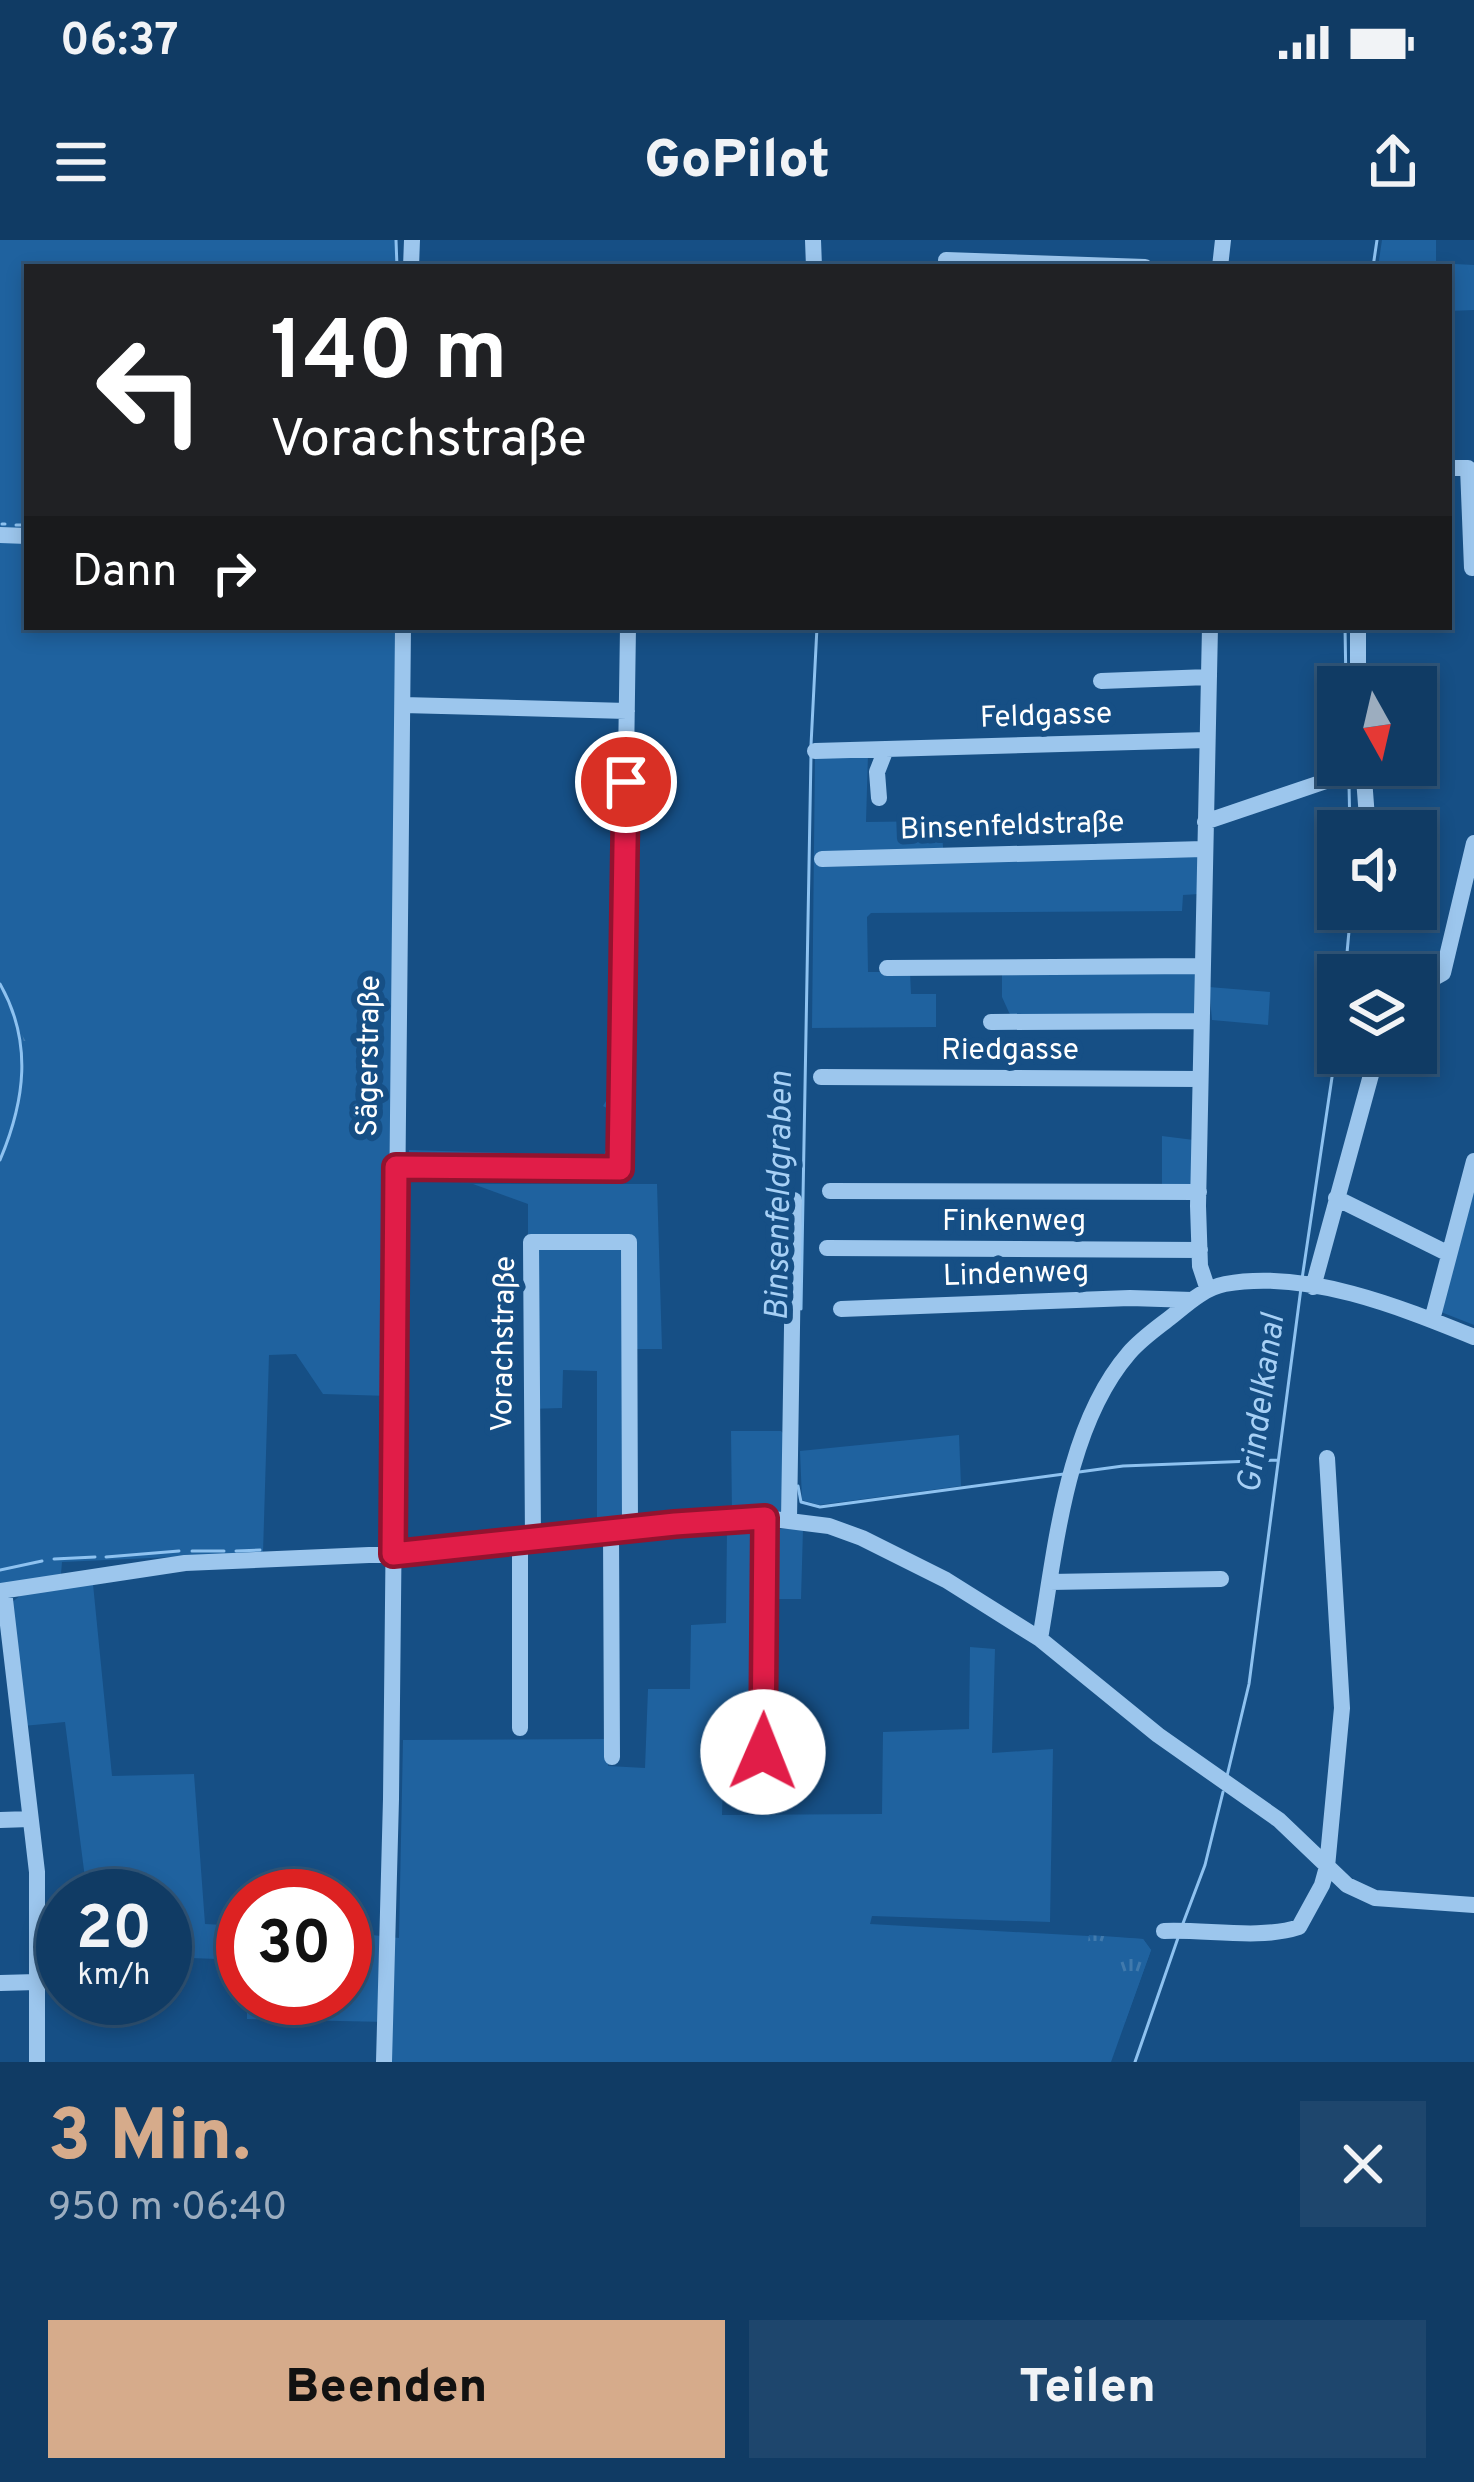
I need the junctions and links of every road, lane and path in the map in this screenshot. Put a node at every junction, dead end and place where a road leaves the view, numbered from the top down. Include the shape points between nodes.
1 (946, 260) dead end
2 (1060, 264) edge
3 (1452, 468) edge
4 (1472, 568) edge
5 (403, 630) edge
6 (628, 630) edge
7 (1210, 630) edge
8 (1358, 630) edge
9 (1358, 666) edge
10 (1209, 677) junction
11 (1101, 681) dead end
12 (403, 705) junction
13 (626, 711) junction
14 (1208, 740) junction
15 (886, 749) junction
16 (815, 751) dead end
17 (1322, 786) edge
18 (879, 798) dead end
19 (1205, 822) junction
20 (1474, 843) edge
21 (1204, 849) junction
22 (822, 859) dead end
23 (1202, 966) junction
24 (887, 968) dead end
25 (1437, 976) edge
26 (991, 1022) dead end
27 (1201, 1022) junction
28 (1372, 1074) edge
29 (821, 1077) dead end
30 (1199, 1079) junction
31 (1474, 1160) edge
32 (396, 1167) junction
33 (830, 1191) dead end
34 (1199, 1192) junction
35 (1336, 1198) junction
36 (794, 1200) dead end
37 (827, 1248) dead end
38 (1200, 1250) junction
39 (1449, 1254) junction
40 (1304, 1286) junction
41 (1200, 1295) junction
42 (842, 1309) dead end
43 (1432, 1320) junction
44 (1474, 1337) edge
45 (1327, 1458) dead end
46 (765, 1518) junction
47 (789, 1519) junction
48 (621, 1530) junction
49 (526, 1541) junction
50 (393, 1554) junction
51 (1221, 1579) dead end
52 (1050, 1582) junction
53 (2, 1591) edge
54 (1040, 1639) junction
55 (520, 1728) dead end
56 (763, 1752) dead end
57 (612, 1757) dead end
58 (30, 1819) junction
59 (0, 1820) edge
60 (1327, 1867) junction
61 (38, 1869) edge
62 (1474, 1905) edge
63 (1175, 1931) dead end
64 (36, 1982) edge
65 (0, 1983) edge
66 (37, 2025) edge
67 (37, 2062) edge
68 (384, 2062) edge

1 - 2 street
3 - 4 street via 1468,468
5 - 12 street, Sägerstraße
6 - 13 street
7 - 10 street
8 - 9 street
10 - 11 street
10 - 14 street
12 - 13 street
12 - 32 street, Sägerstraße
13 - 32 street via 620,1169
14 - 15 street, Feldgasse
14 - 19 street
15 - 16 street, Feldgasse
15 - 18 street
17 - 19 street
19 - 21 street
20 - 25 street
21 - 22 street, Binsenfeldstraße
21 - 23 street
23 - 24 street
23 - 27 street
26 - 27 street
27 - 30 street
28 - 35 street
29 - 30 street, Riedgasse
30 - 34 street
31 - 39 street
32 - 50 street, Sägerstraße
33 - 34 street
34 - 38 street
35 - 39 street
35 - 40 street
36 - 47 street
37 - 38 street, Finkenweg
38 - 41 street
39 - 43 street
40 - 41 street, Lindenweg via 1222,1284
40 - 43 street, Lindenweg
41 - 42 street, Lindenweg
41 - 52 street via 1130,1352 1091,1418 1068,1483
43 - 44 street, Lindenweg
45 - 60 street via 1342,1708
46 - 47 street
46 - 48 street
46 - 56 street
47 - 54 street via 862,1538
48 - 49 street
48 - 49 street, Vorachstraße via 628,1242 531,1242
48 - 57 street, Vorachstraße
49 - 50 street
49 - 55 street, Vorachstraße
50 - 53 street via 184,1563
50 - 68 street, Sägerstraße
51 - 52 street
52 - 54 street
53 - 58 street
54 - 60 street via 1279,1820
58 - 59 street
58 - 61 street
60 - 62 street via 1375,1898
60 - 63 street via 1299,1927
64 - 65 street
66 - 67 street

